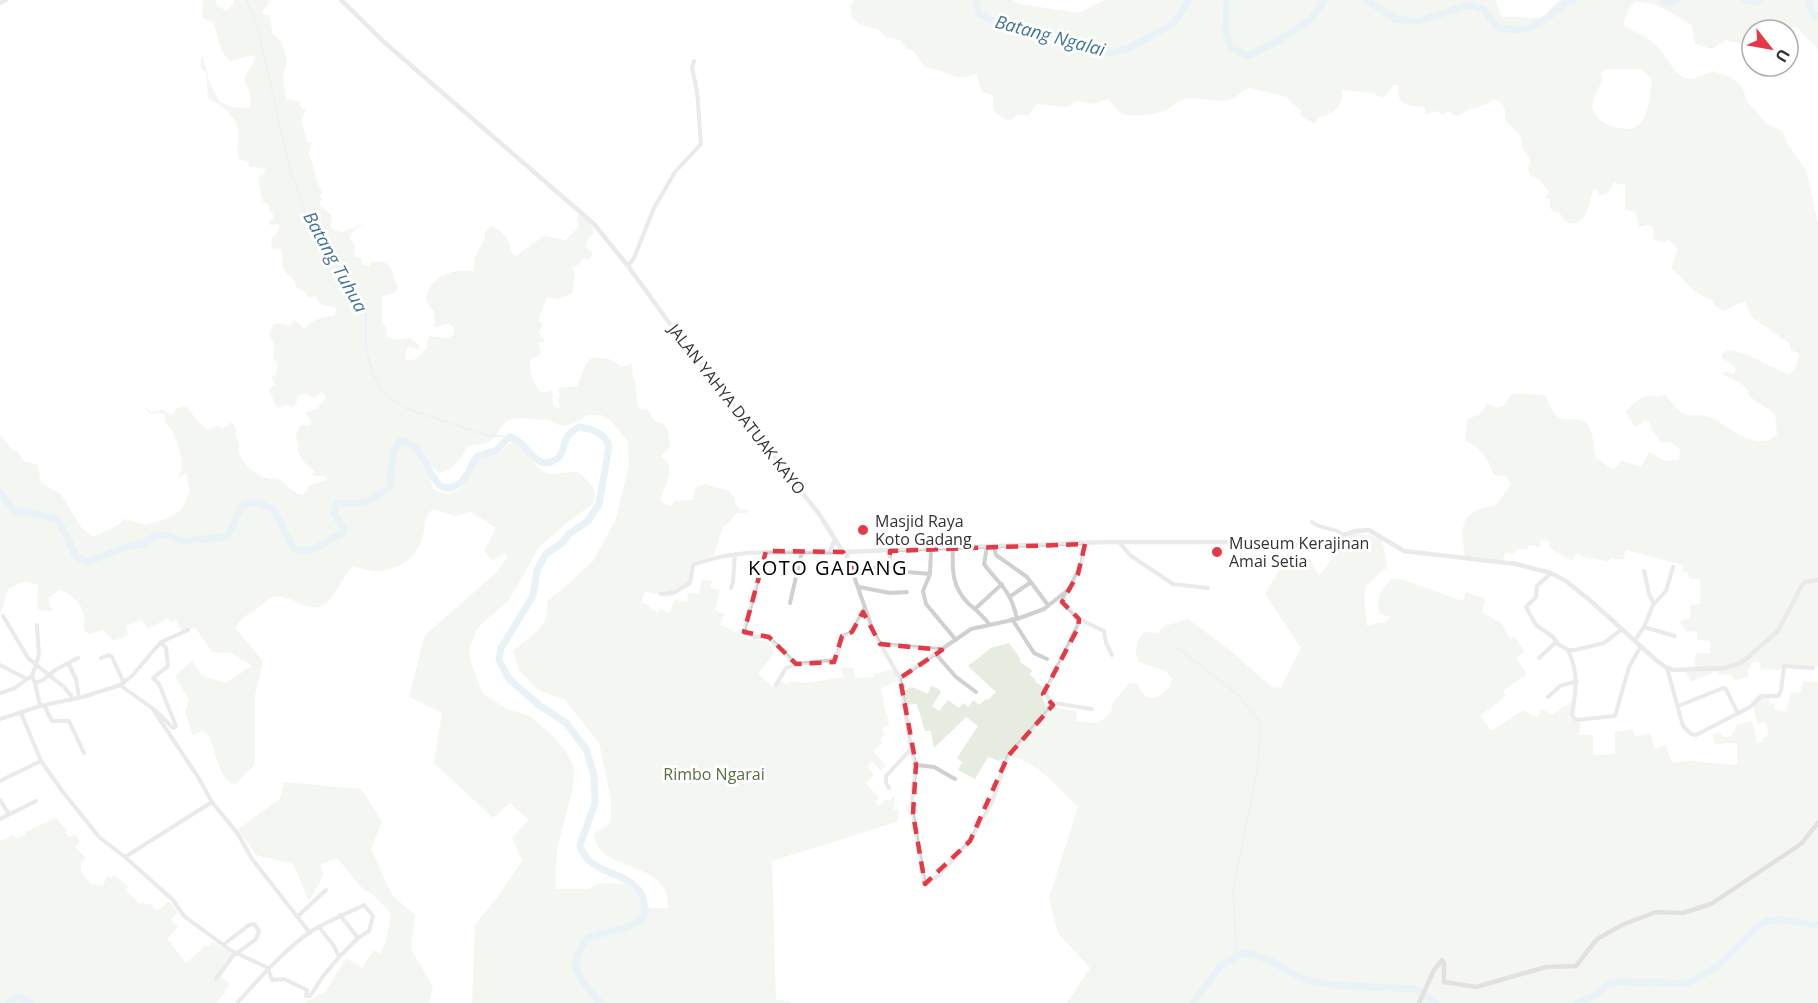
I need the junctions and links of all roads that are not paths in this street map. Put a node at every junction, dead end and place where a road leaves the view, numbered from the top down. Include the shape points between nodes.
1 (6, 0) edge
2 (341, 0) edge
3 (0, 3) edge
4 (694, 61) dead end
5 (628, 266) junction
6 (1312, 522) dead end
7 (1343, 535) junction
8 (835, 540) junction
9 (1119, 542) junction
10 (1085, 544) junction
11 (994, 546) junction
12 (987, 547) junction
13 (953, 548) junction
14 (931, 549) junction
15 (766, 551) junction
16 (802, 551) junction
17 (890, 551) junction
18 (830, 552) junction
19 (844, 553) junction
20 (735, 554) junction
21 (852, 567) junction
22 (1673, 567) dead end
23 (889, 570) junction
24 (1644, 571) dead end
25 (1551, 573) junction
26 (930, 574) junction
27 (1818, 580) edge
28 (1031, 582) junction
29 (1002, 584) junction
30 (859, 587) junction
31 (731, 588) dead end
32 (1208, 588) dead end
33 (1068, 590) junction
34 (907, 592) dead end
35 (661, 594) dead end
36 (1011, 596) junction
37 (790, 603) dead end
38 (1654, 603) junction
39 (1048, 605) junction
40 (864, 609) junction
41 (975, 609) junction
42 (3, 616) dead end
43 (1011, 619) junction
44 (1017, 619) junction
45 (1079, 619) junction
46 (989, 624) junction
47 (37, 625) dead end
48 (1644, 627) junction
49 (1622, 629) junction
50 (188, 630) dead end
51 (1675, 636) dead end
52 (956, 640) junction
53 (1635, 640) junction
54 (161, 642) junction
55 (1556, 642) junction
56 (880, 644) junction
57 (1641, 646) junction
58 (940, 649) junction
59 (1568, 650) junction
60 (936, 654) junction
61 (1112, 654) dead end
62 (78, 658) dead end
63 (101, 658) dead end
64 (1539, 658) dead end
65 (1047, 659) dead end
66 (68, 663) junction
67 (796, 664) junction
68 (0, 665) edge
69 (37, 665) junction
70 (1667, 668) junction
71 (1812, 668) dead end
72 (49, 675) junction
73 (29, 677) junction
74 (900, 678) junction
75 (1576, 681) junction
76 (35, 683) junction
77 (122, 684) junction
78 (776, 685) dead end
79 (976, 692) dead end
80 (0, 693) edge
81 (1548, 697) dead end
82 (76, 698) junction
83 (1054, 703) junction
84 (42, 706) junction
85 (1678, 706) junction
86 (152, 708) junction
87 (1092, 709) dead end
88 (21, 713) junction
89 (1738, 714) junction
90 (0, 719) edge
91 (173, 728) junction
92 (167, 730) junction
93 (911, 749) junction
94 (84, 753) dead end
95 (41, 761) junction
96 (916, 765) junction
97 (955, 778) dead end
98 (0, 781) edge
99 (889, 788) dead end
100 (0, 800) edge
101 (36, 801) dead end
102 (212, 802) junction
103 (9, 814) junction
104 (0, 819) edge
105 (1818, 823) edge
106 (125, 857) junction
107 (326, 890) dead end
108 (340, 915) junction
109 (297, 917) junction
110 (319, 927) junction
111 (310, 933) junction
112 (358, 938) junction
113 (223, 945) junction
114 (236, 953) junction
115 (339, 957) junction
116 (268, 968) junction
117 (216, 979) dead end
118 (237, 1003) edge
119 (1419, 1003) edge

1 - 3 street
2 - 5 street, JALAN YAHYA DATUAK KAYO via 594,224
4 - 5 street via 701,144 675,172
5 - 8 street, JALAN YAHYA DATUAK KAYO
6 - 7 street
7 - 9 street via 1313,545
7 - 25 street via 1369,530 1404,551 1516,564
8 - 18 street
8 - 19 street, JALAN YAHYA DATUAK KAYO
9 - 10 street
9 - 32 street via 1131,556 1173,584
10 - 11 street
10 - 33 street via 1078,574
11 - 12 street
11 - 28 street via 996,555
12 - 13 street
12 - 29 street via 984,564
13 - 14 street
13 - 41 street via 953,578 961,595
14 - 17 street
14 - 26 street
15 - 16 street
15 - 20 street
15 - 67 street via 744,632 754,638 768,637
16 - 18 street
16 - 37 street
17 - 19 street
17 - 23 street
18 - 19 street
19 - 21 street
20 - 31 street
20 - 35 street via 693,565 690,583 675,592
21 - 23 street
21 - 30 street
22 - 38 street via 1666,591
23 - 26 street
24 - 38 street
25 - 49 street via 1566,581
25 - 55 street via 1537,586 1536,597 1526,607 1536,625
26 - 52 street via 923,591 926,604
27 - 70 street via 1802,585 1778,631 1742,663 1725,668
28 - 36 street
28 - 39 street
29 - 36 street
29 - 41 street
30 - 34 street
30 - 40 street
33 - 39 street
33 - 45 street via 1062,602
36 - 44 street
38 - 48 street
39 - 44 street
40 - 56 street
40 - 67 street via 852,632 843,636 836,660
41 - 46 street
42 - 69 street via 28,658
43 - 44 street
43 - 46 street
43 - 65 street via 1034,653
45 - 61 street via 1104,631
45 - 83 street via 1045,692
46 - 52 street via 971,629
47 - 69 street
48 - 51 street
48 - 53 street
49 - 53 street
49 - 59 street via 1605,643
50 - 54 street
52 - 58 street
53 - 57 street
54 - 77 street
54 - 91 street via 168,666 154,679 175,723
55 - 59 street
55 - 64 street
56 - 58 street
56 - 74 street
57 - 70 street
57 - 75 street via 1629,667 1615,716 1574,719
58 - 60 street
59 - 75 street via 1575,665
60 - 74 street
60 - 79 street
62 - 66 street
63 - 77 street via 112,657
66 - 72 street
66 - 82 street via 76,679
67 - 78 street via 786,668
68 - 73 street
69 - 72 street
69 - 73 street
70 - 85 street
71 - 89 street via 1784,666 1778,696 1762,696
72 - 76 street
72 - 82 street
73 - 76 street
73 - 80 street
74 - 93 street
75 - 81 street via 1560,686
76 - 84 street
77 - 82 street
77 - 86 street
82 - 84 street
83 - 87 street
83 - 96 street via 1008,756 992,802 970,841 938,876 925,884 913,814
84 - 88 street
84 - 94 street via 52,721 69,721
85 - 89 street via 1723,687
85 - 89 street via 1683,726 1694,735
86 - 91 street
86 - 92 street
88 - 90 street
88 - 95 street
91 - 92 street
92 - 102 street
93 - 96 street
93 - 99 street via 886,776
95 - 98 street
95 - 106 street via 99,837
96 - 97 street via 934,767
100 - 103 street
101 - 103 street
102 - 106 street
102 - 109 street
103 - 104 street
105 - 119 main road via 1801,844 1711,904 1683,913 1656,912 1624,924 1597,939 1576,966 1546,968 1476,987 1444,981 1443,960
106 - 113 street via 173,900 184,916
107 - 109 street
108 - 110 street
108 - 112 street
108 - 112 street via 366,906 373,917 369,930
109 - 111 street
110 - 111 street
110 - 115 street
111 - 116 street
112 - 115 street
113 - 114 street
113 - 114 street via 254,924 259,931 257,938
114 - 116 street
114 - 117 street
115 - 116 street via 308,997 307,990 284,979 272,980
116 - 118 street

